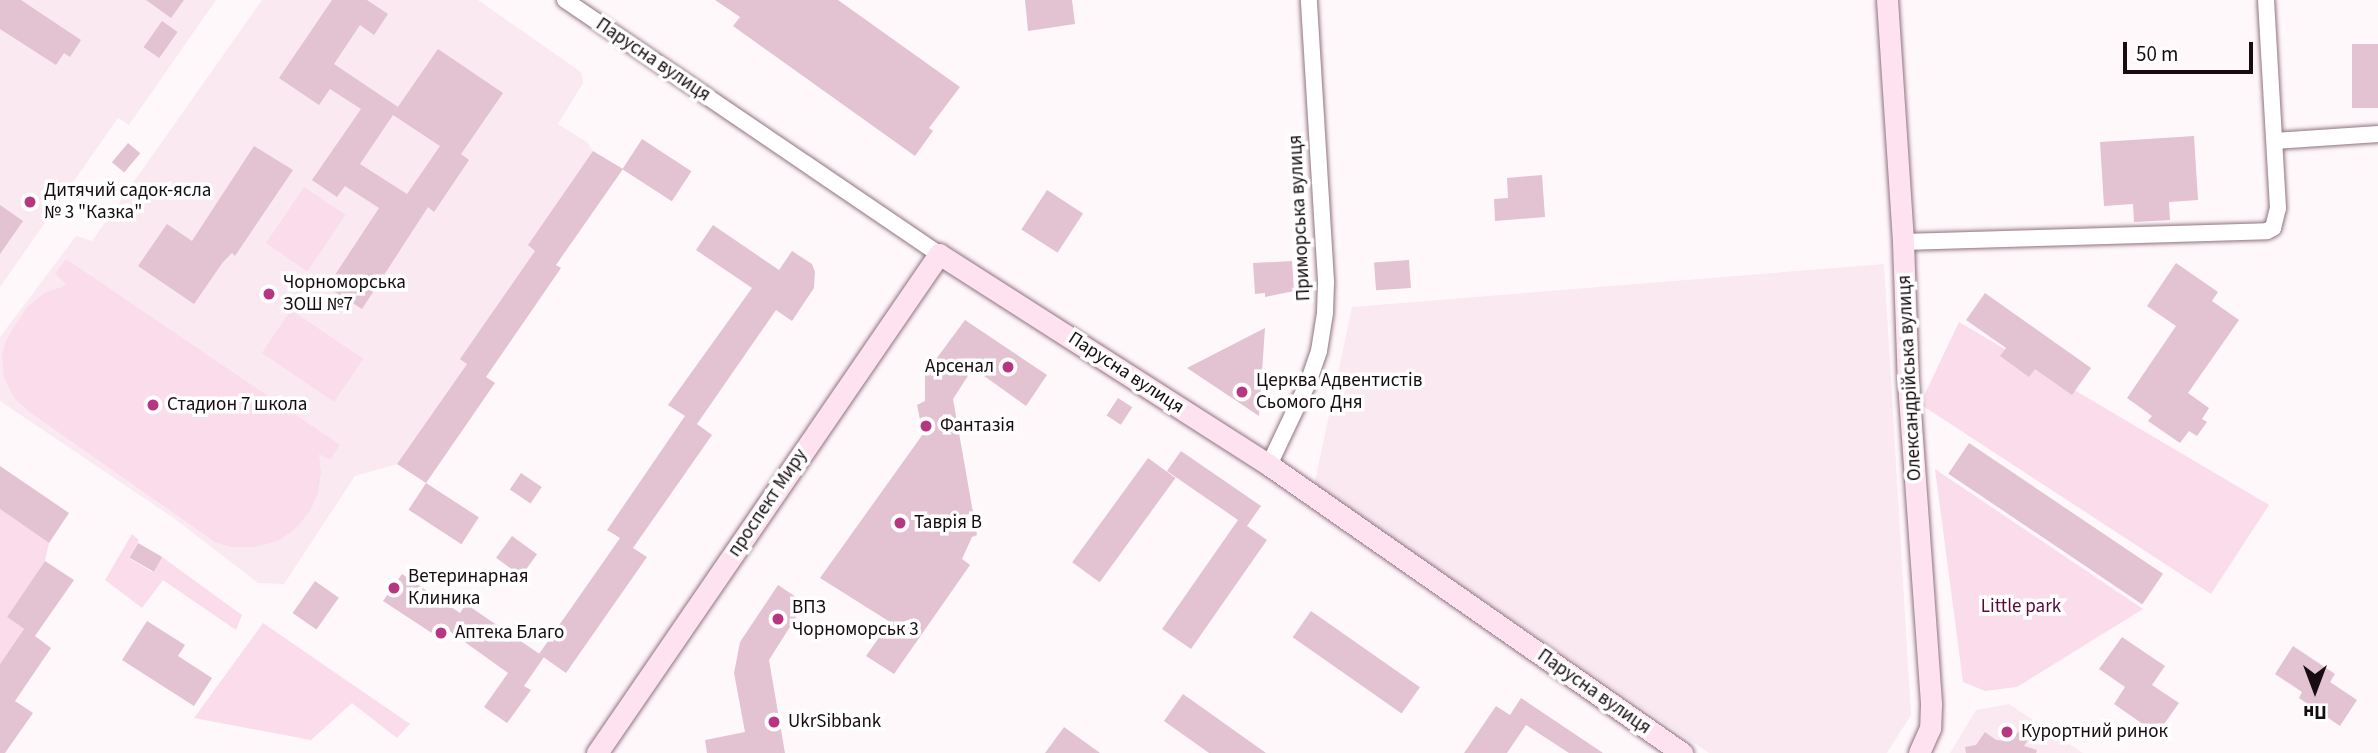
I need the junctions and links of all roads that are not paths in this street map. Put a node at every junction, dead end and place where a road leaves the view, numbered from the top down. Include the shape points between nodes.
1 (565, 0) edge
2 (1309, 0) edge
3 (1887, 0) edge
4 (2266, 0) edge
5 (2378, 134) edge
6 (2275, 141) junction
7 (1903, 242) junction
8 (939, 254) junction
9 (1269, 465) junction
10 (597, 753) edge
11 (1682, 753) edge
12 (1919, 753) edge

1 - 8 street, Парусна вулиця
2 - 9 street, Приморська вулиця via 1325,312 1308,383
3 - 7 street, Олександрійська вулиця
4 - 6 street
5 - 6 street
6 - 7 street via 2278,208 2273,228 2267,231
7 - 12 street, Олександрійська вулиця via 1931,704 1930,728
8 - 9 street, Парусна вулиця
8 - 10 street, проспект Миру
9 - 11 street, Парусна вулиця

